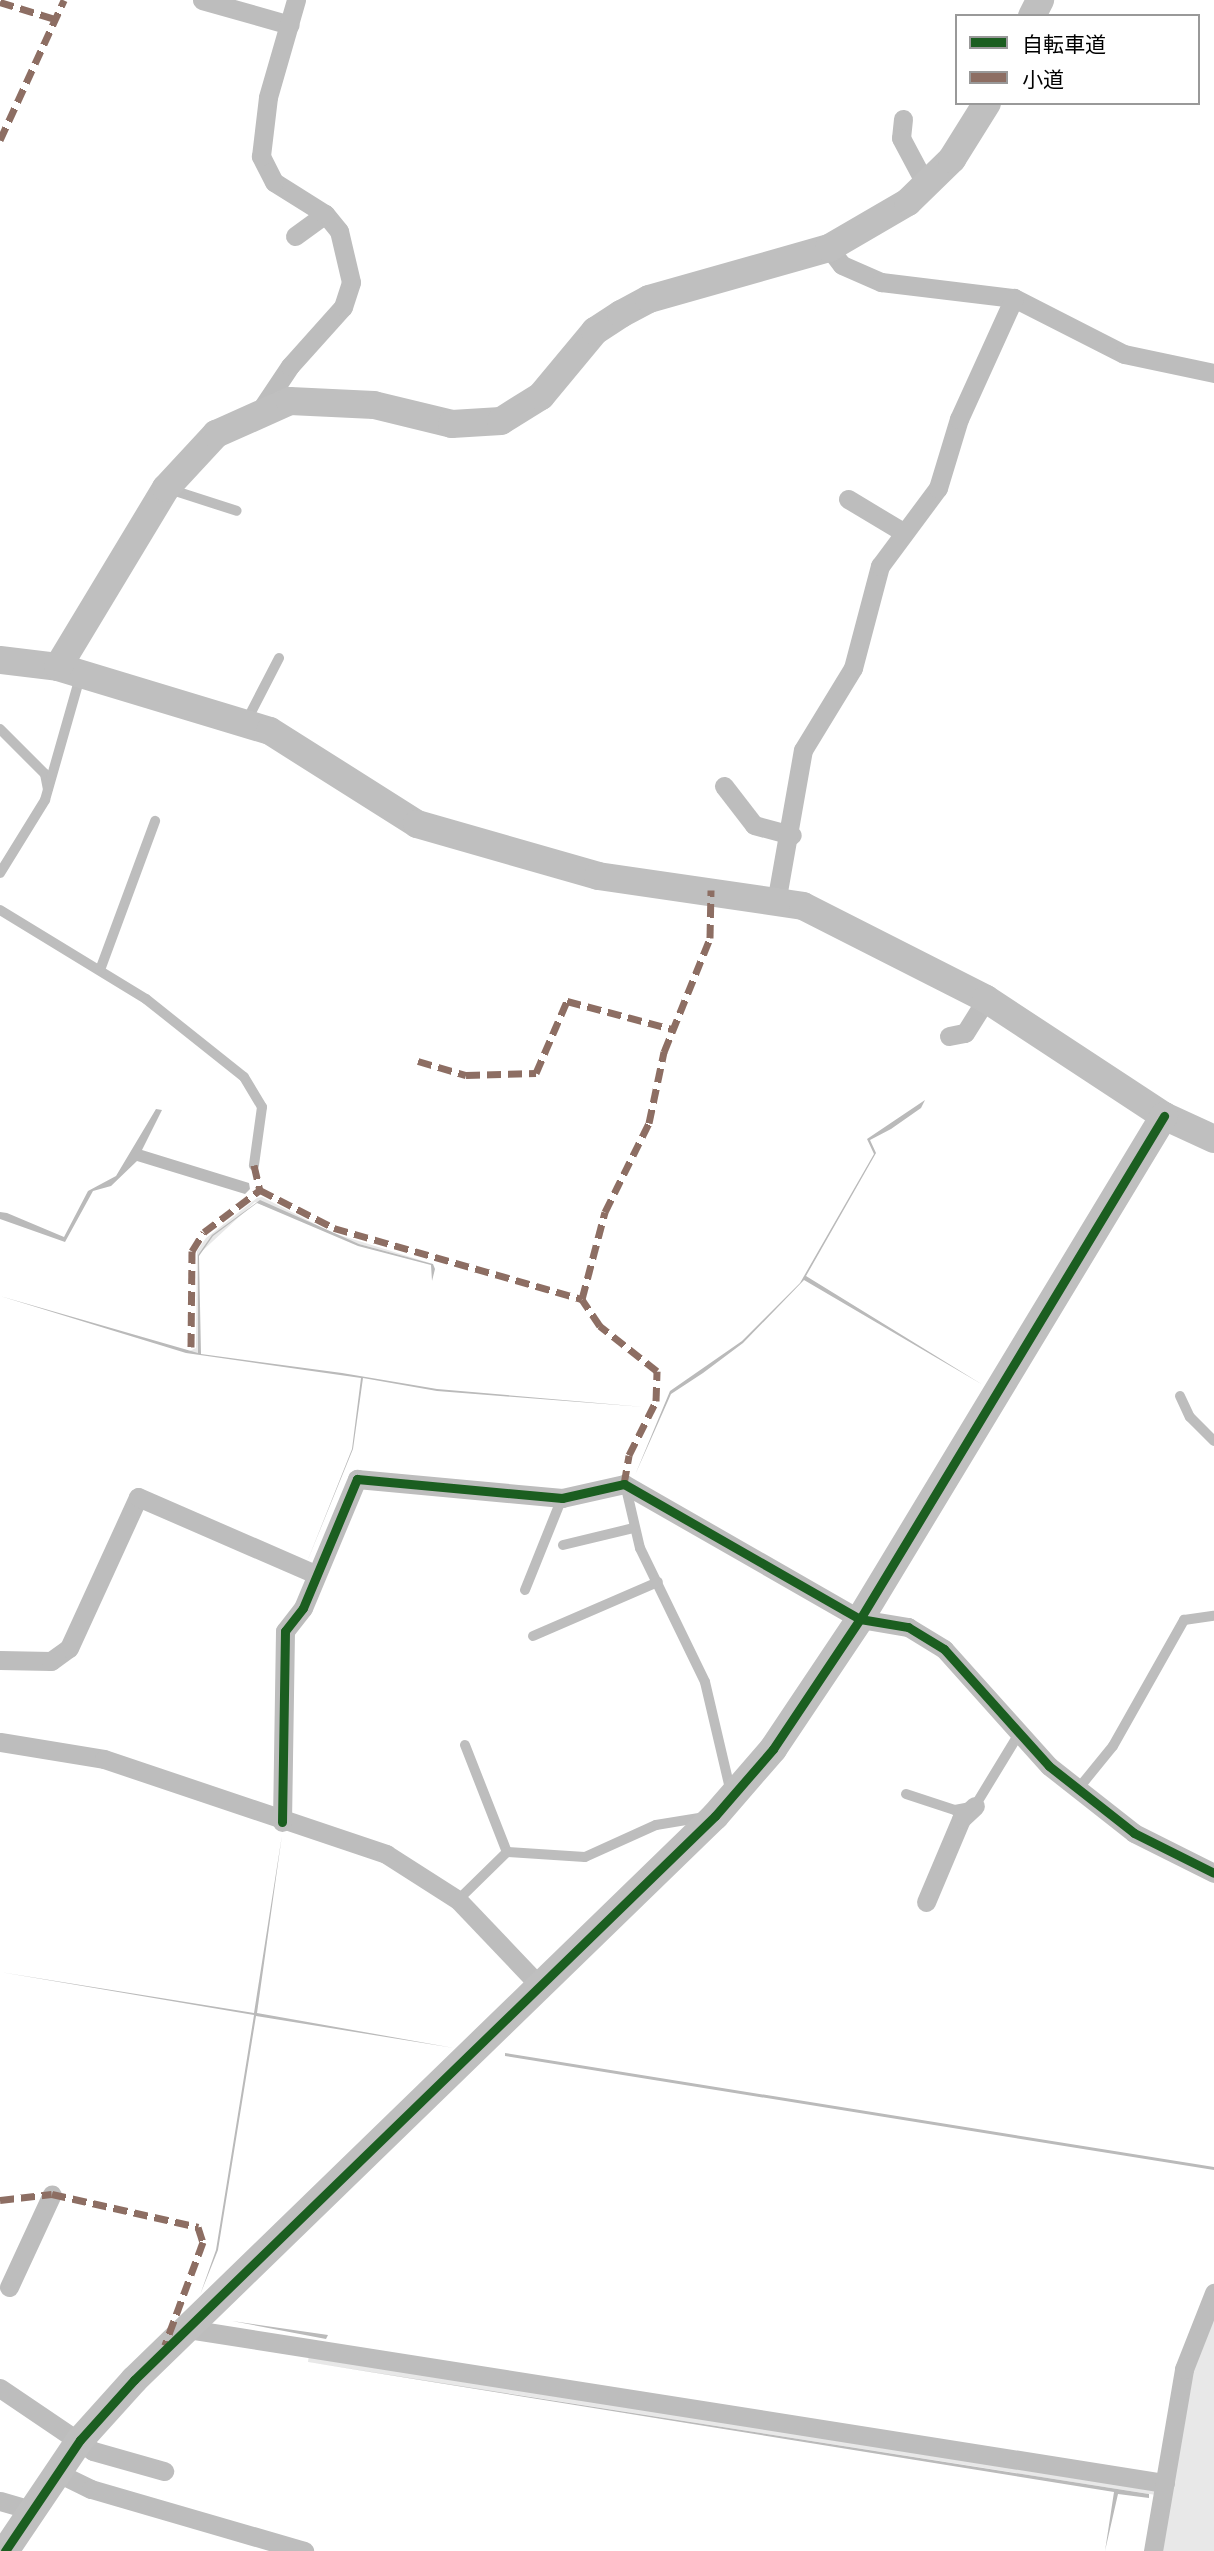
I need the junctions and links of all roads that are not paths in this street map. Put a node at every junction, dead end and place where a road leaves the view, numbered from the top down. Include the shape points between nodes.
1 (202, 0) edge
2 (296, 0) edge
3 (290, 25) junction
4 (986, 105) edge
5 (903, 119) dead end
6 (927, 187) junction
7 (325, 214) junction
8 (295, 236) dead end
9 (829, 248) junction
10 (1014, 299) junction
11 (1214, 373) edge
12 (260, 411) junction
13 (166, 488) junction
14 (848, 499) dead end
15 (237, 511) dead end
16 (903, 532) junction
17 (279, 658) dead end
18 (0, 660) edge
19 (69, 670) junction
20 (246, 722) junction
21 (0, 729) edge
22 (724, 786) dead end
23 (48, 791) junction
24 (155, 821) dead end
25 (792, 835) junction
26 (0, 873) edge
27 (778, 897) junction
28 (0, 911) edge
29 (100, 970) junction
30 (986, 999) junction
31 (949, 1036) dead end
32 (1164, 1116) junction
33 (1214, 1139) edge
34 (254, 1165) dead end
35 (1180, 1396) dead end
36 (1214, 1441) edge
37 (624, 1484) junction
38 (562, 1498) junction
39 (634, 1528) junction
40 (563, 1545) dead end
41 (313, 1573) junction
42 (658, 1582) junction
43 (526, 1590) dead end
44 (1214, 1616) edge
45 (860, 1619) junction
46 (533, 1636) dead end
47 (0, 1660) edge
48 (1017, 1737) junction
49 (0, 1742) edge
50 (465, 1745) dead end
51 (1078, 1789) junction
52 (906, 1794) dead end
53 (975, 1806) junction
54 (723, 1807) junction
55 (282, 1822) junction
56 (507, 1852) junction
57 (1214, 1873) edge
58 (458, 1900) junction
59 (926, 1902) dead end
60 (540, 1986) junction
61 (52, 2194) dead end
62 (9, 2287) dead end
63 (1214, 2294) edge
64 (188, 2329) junction
65 (0, 2388) edge
66 (80, 2440) junction
67 (164, 2471) dead end
68 (54, 2475) junction
69 (1165, 2483) junction
70 (0, 2501) edge
71 (33, 2508) junction
72 (5, 2551) edge
73 (304, 2551) edge
74 (1153, 2551) edge

1 - 3 street
2 - 3 street
3 - 7 street via 268,97 261,156 274,182
4 - 6 street
5 - 6 street via 901,138
6 - 9 street
7 - 8 street
7 - 12 street via 347,250 349,298
9 - 10 street via 842,265 881,282
9 - 12 street via 649,299 595,331 541,396 501,421 452,424 325,400
10 - 11 street via 1124,354
10 - 16 street via 959,419 938,488
12 - 13 street via 216,434
13 - 15 lane
13 - 19 street
14 - 16 street
16 - 25 street via 866,601 853,668 803,750
17 - 20 lane
18 - 19 street
19 - 20 street
19 - 23 lane
20 - 27 street via 417,824 597,876
21 - 23 lane via 45,774
22 - 25 street via 754,825
23 - 26 lane
24 - 29 lane
25 - 27 street
27 - 30 street
28 - 29 lane
29 - 34 lane via 186,1027 255,1089 262,1107
30 - 31 street via 965,1033
30 - 32 street
32 - 33 street
32 - 45 street
35 - 36 lane via 1190,1417
37 - 38 street
37 - 39 lane
37 - 45 street
38 - 41 street via 357,1479
38 - 43 lane
39 - 40 lane
39 - 42 lane
41 - 47 street via 138,1497 69,1648 51,1661
41 - 55 street via 284,1637
42 - 46 lane
42 - 54 lane via 705,1682
44 - 51 lane via 1184,1620 1113,1746
45 - 48 street via 908,1627 944,1649
45 - 54 street via 773,1749
48 - 51 street
48 - 53 lane
49 - 55 street via 104,1759
50 - 56 lane
51 - 57 street via 1134,1833
52 - 53 lane via 955,1810
53 - 59 street via 961,1819
54 - 56 lane via 656,1825 585,1857
54 - 60 street
55 - 58 street via 386,1854
56 - 58 lane
58 - 60 street
60 - 64 street
61 - 62 street
63 - 69 street via 1184,2369
64 - 66 street
64 - 69 street
65 - 66 street
66 - 67 street via 93,2451
66 - 68 street
68 - 71 street
68 - 73 street
69 - 74 street
70 - 71 street
71 - 72 street

